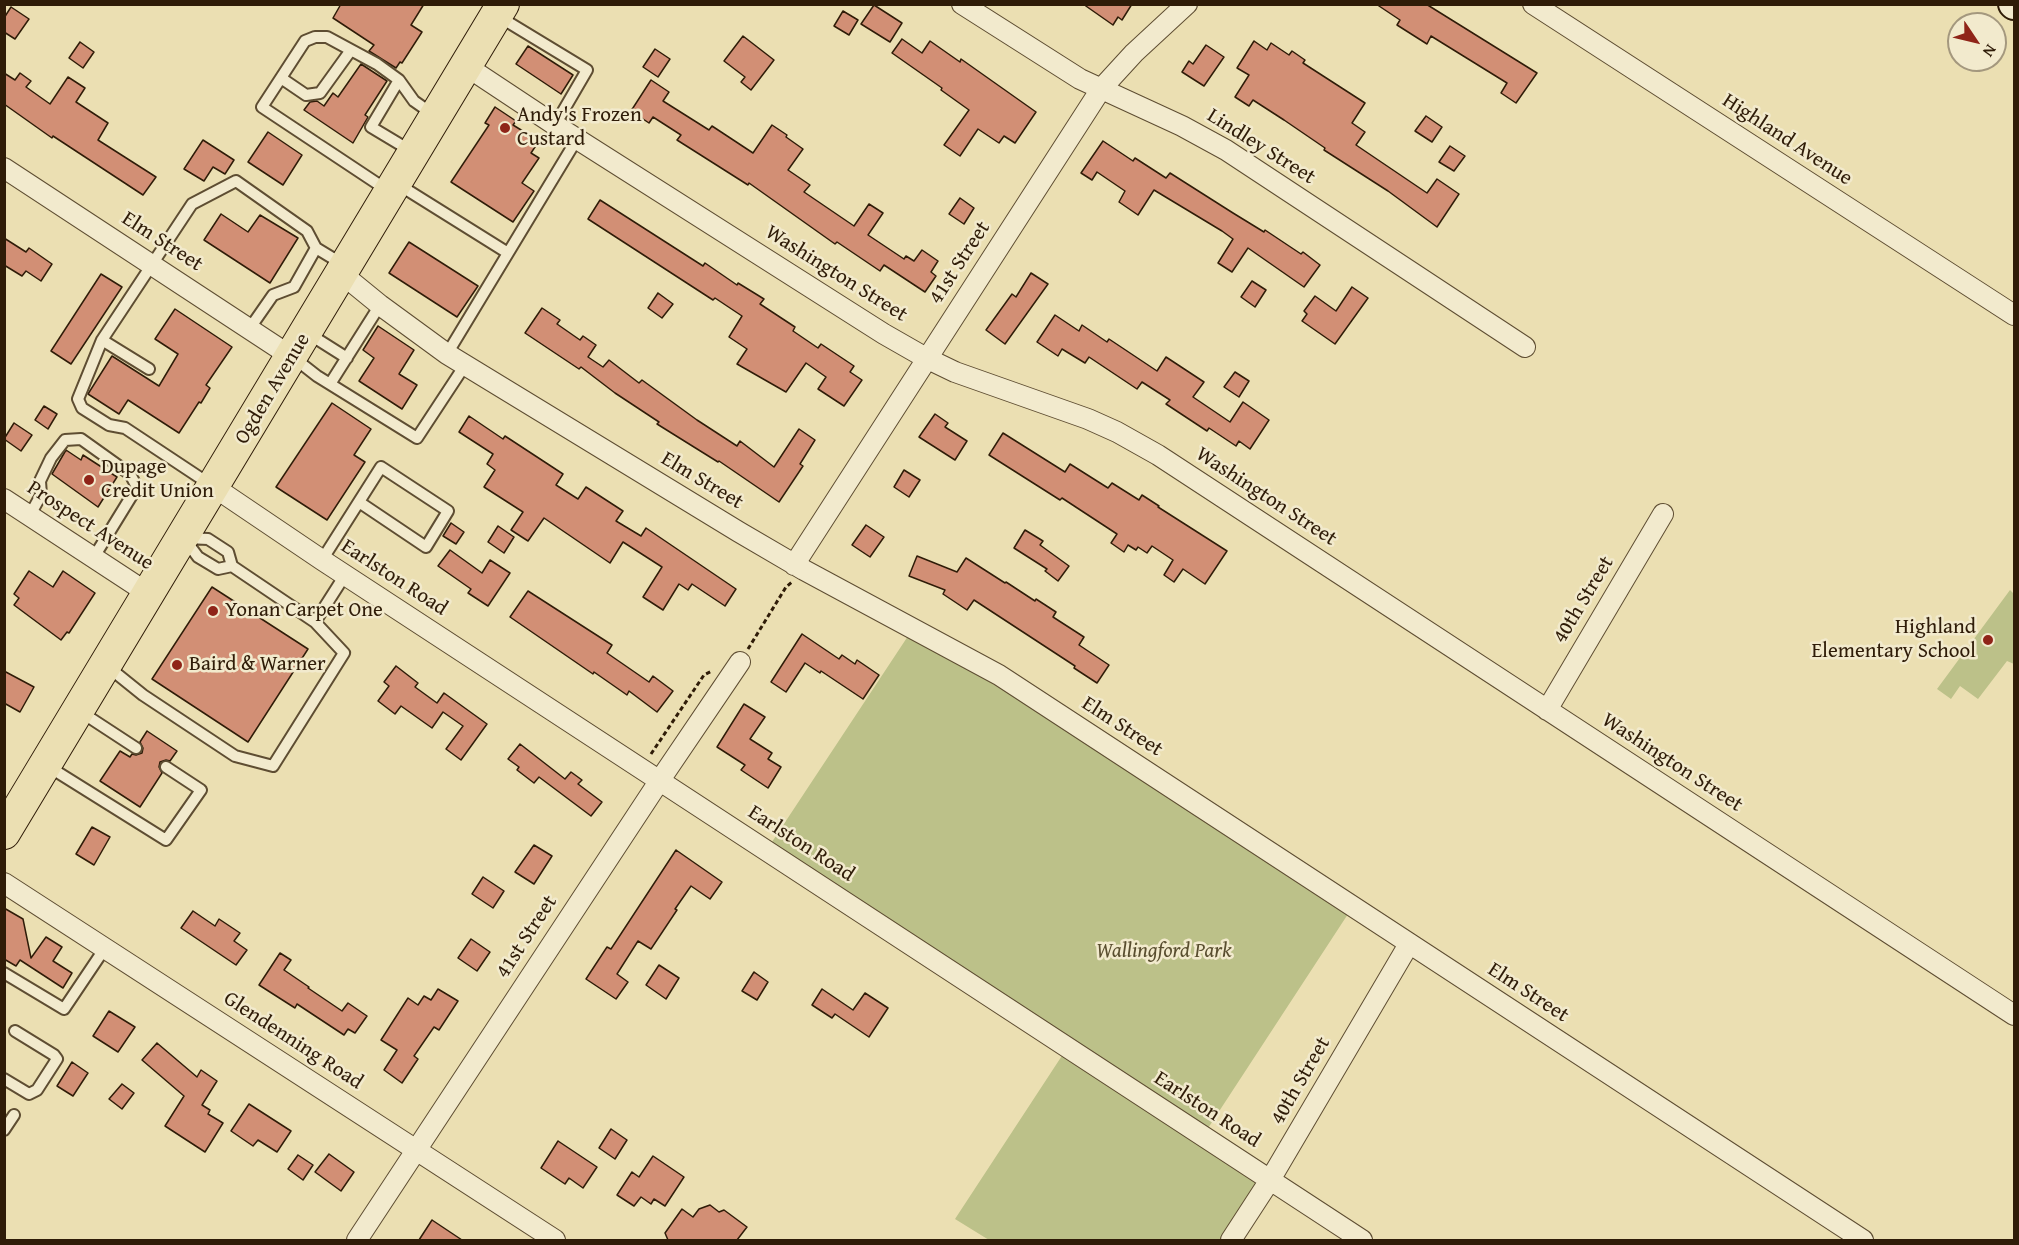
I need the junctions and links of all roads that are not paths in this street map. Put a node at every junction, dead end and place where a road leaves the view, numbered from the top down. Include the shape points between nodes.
1 (962, 4) edge
2 (1187, 4) edge
3 (1533, 4) edge
4 (500, 10) edge
5 (351, 50) junction
6 (466, 66) junction
7 (281, 78) junction
8 (399, 80) junction
9 (1101, 89) junction
10 (436, 116) junction
11 (555, 125) junction
12 (577, 139) junction
13 (414, 153) junction
14 (4, 168) edge
15 (393, 188) junction
16 (316, 248) junction
17 (508, 253) junction
18 (151, 264) junction
19 (344, 271) junction
20 (380, 305) junction
21 (2014, 315) edge
22 (249, 328) junction
23 (102, 340) junction
24 (299, 345) junction
25 (1525, 347) dead end
26 (447, 354) junction
27 (347, 358) junction
28 (926, 358) junction
29 (465, 365) junction
30 (149, 369) dead end
31 (330, 384) junction
32 (214, 487) junction
33 (4, 499) edge
34 (359, 502) junction
35 (1663, 514) dead end
36 (30, 516) junction
37 (184, 538) junction
38 (94, 557) junction
39 (322, 560) junction
40 (794, 565) junction
41 (232, 566) junction
42 (345, 575) junction
43 (149, 594) junction
44 (315, 622) junction
45 (740, 663) dead end
46 (106, 666) junction
47 (79, 710) junction
48 (1547, 710) junction
49 (136, 748) dead end
50 (46, 765) junction
51 (166, 767) dead end
52 (660, 780) junction
53 (5, 831) edge
54 (4, 882) edge
55 (1409, 944) junction
56 (105, 948) junction
57 (4, 973) edge
58 (2014, 1015) edge
59 (15, 1031) dead end
60 (4, 1078) edge
61 (14, 1115) dead end
62 (4, 1130) edge
63 (416, 1150) junction
64 (1270, 1180) junction
65 (357, 1240) edge
66 (555, 1240) edge
67 (1231, 1240) edge
68 (1362, 1240) edge
69 (1863, 1240) edge

1 - 9 street, Lindley Street
2 - 9 street, 41st Street
3 - 21 street, Highland Avenue
4 - 6 main road, Ogden Avenue
4 - 11 lane via 587,70
5 - 7 lane via 327,37 315,37 305,41
5 - 7 lane via 320,93 306,95
5 - 8 lane
6 - 10 main road, Ogden Avenue
6 - 11 street, Washington Street
7 - 15 lane via 262,108
8 - 10 lane via 414,101
8 - 13 lane via 370,127
9 - 25 street, Lindley Street via 1226,150
9 - 28 street, 41st Street
10 - 13 main road, Ogden Avenue
11 - 12 street, Washington Street
12 - 17 lane
12 - 28 street, Washington Street
13 - 15 main road, Ogden Avenue
14 - 18 street, Elm Street
15 - 17 lane
15 - 19 main road, Ogden Avenue
16 - 18 lane via 307,231 236,181 192,204
16 - 19 lane
16 - 22 lane via 294,287 273,295
17 - 26 lane
18 - 22 street, Elm Street
18 - 23 lane
19 - 20 street, Elm Street
19 - 24 main road, Ogden Avenue
20 - 26 street, Elm Street
20 - 27 lane
22 - 24 street, Elm Street
23 - 30 lane
23 - 32 lane via 78,399 82,408 109,425 125,428
24 - 27 lane
24 - 31 lane
24 - 32 main road, Ogden Avenue
26 - 29 street, Elm Street
27 - 31 lane
28 - 40 street, 41st Street
28 - 48 street, Washington Street via 1088,419 1138,443
29 - 31 lane via 417,438
29 - 40 street, Elm Street
32 - 37 main road, Ogden Avenue
32 - 39 street, Earlston Road
33 - 36 street, Prospect Avenue
34 - 34 lane via 426,547 448,511 381,467
34 - 39 lane
35 - 48 street, 40th Street
36 - 38 street, Prospect Avenue
36 - 38 lane via 41,495 40,481 51,458 65,440 81,439 130,474 137,487
37 - 41 lane via 198,557 218,569
37 - 41 lane via 208,539 228,552
37 - 43 main road, Ogden Avenue
38 - 43 street, Prospect Avenue
39 - 42 street, Earlston Road
40 - 55 street, Elm Street via 999,675
41 - 44 lane
42 - 44 lane
42 - 52 street, Earlston Road
43 - 46 main road, Ogden Avenue
44 - 46 lane via 344,653 273,766 234,756
45 - 52 street, 41st Street
46 - 47 main road, Ogden Avenue
47 - 49 lane
47 - 50 main road, Ogden Avenue
48 - 58 street, Washington Street
50 - 51 lane via 166,840 201,790
50 - 53 main road, Ogden Avenue
52 - 63 street, 41st Street
52 - 64 street, Earlston Road
54 - 56 street, Glendenning Road
55 - 64 street, 40th Street
55 - 69 street, Elm Street
56 - 57 lane via 64,1009
56 - 63 street, Glendenning Road
59 - 60 lane via 57,1059 37,1090 29,1094
61 - 62 lane
63 - 65 street, 41st Street
63 - 66 street, Glendenning Road
64 - 67 street, 40th Street
64 - 68 street, Earlston Road

